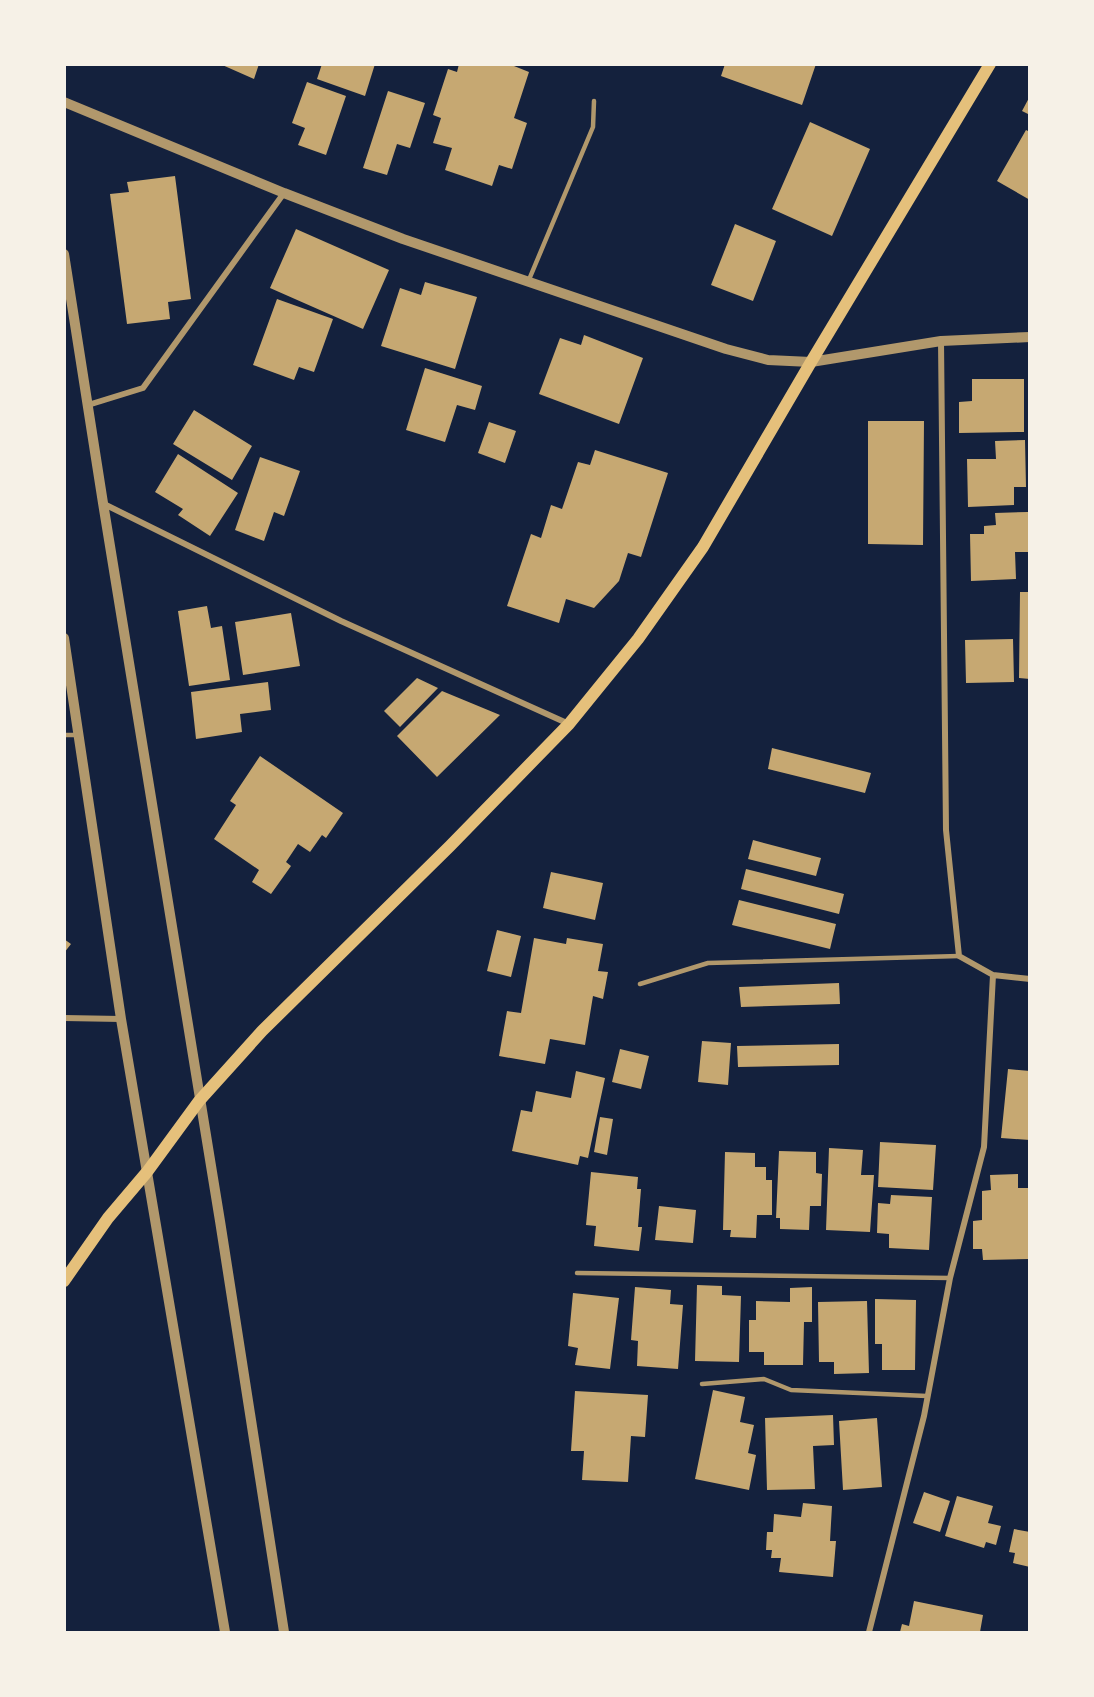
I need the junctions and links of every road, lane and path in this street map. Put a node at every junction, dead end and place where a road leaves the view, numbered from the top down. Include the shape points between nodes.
1 (990, 64) edge
2 (594, 100) dead end
3 (64, 102) edge
4 (284, 193) junction
5 (64, 254) edge
6 (528, 282) junction
7 (1029, 337) edge
8 (941, 341) junction
9 (811, 362) junction
10 (87, 405) junction
11 (103, 503) junction
12 (64, 638) edge
13 (568, 724) junction
14 (64, 735) edge
15 (79, 735) junction
16 (959, 956) junction
17 (993, 975) junction
18 (1029, 979) edge
19 (640, 984) dead end
20 (64, 1018) edge
21 (121, 1019) junction
22 (199, 1101) junction
23 (147, 1173) junction
24 (577, 1273) dead end
25 (950, 1278) junction
26 (64, 1281) edge
27 (702, 1384) dead end
28 (927, 1396) junction
29 (225, 1632) edge
30 (284, 1632) edge
31 (869, 1632) edge

1 - 9 main road
2 - 6 lane via 593,127
3 - 4 street
4 - 6 street
4 - 10 street via 143,388
5 - 10 street
6 - 9 street via 726,349 768,360
7 - 8 street
8 - 9 street
8 - 16 street via 946,830
9 - 13 main road via 703,547 638,639
10 - 11 street
11 - 13 street via 341,621
11 - 22 street
12 - 15 street
13 - 22 main road via 262,1031
14 - 15 lane
15 - 21 street
16 - 17 street
16 - 19 lane via 708,963
17 - 18 street
17 - 25 street via 984,1147
20 - 21 street
21 - 23 street
22 - 23 main road
22 - 30 street
23 - 26 main road via 108,1218
23 - 29 street
24 - 25 lane
25 - 28 street
27 - 28 lane via 764,1379 791,1390
28 - 31 street

